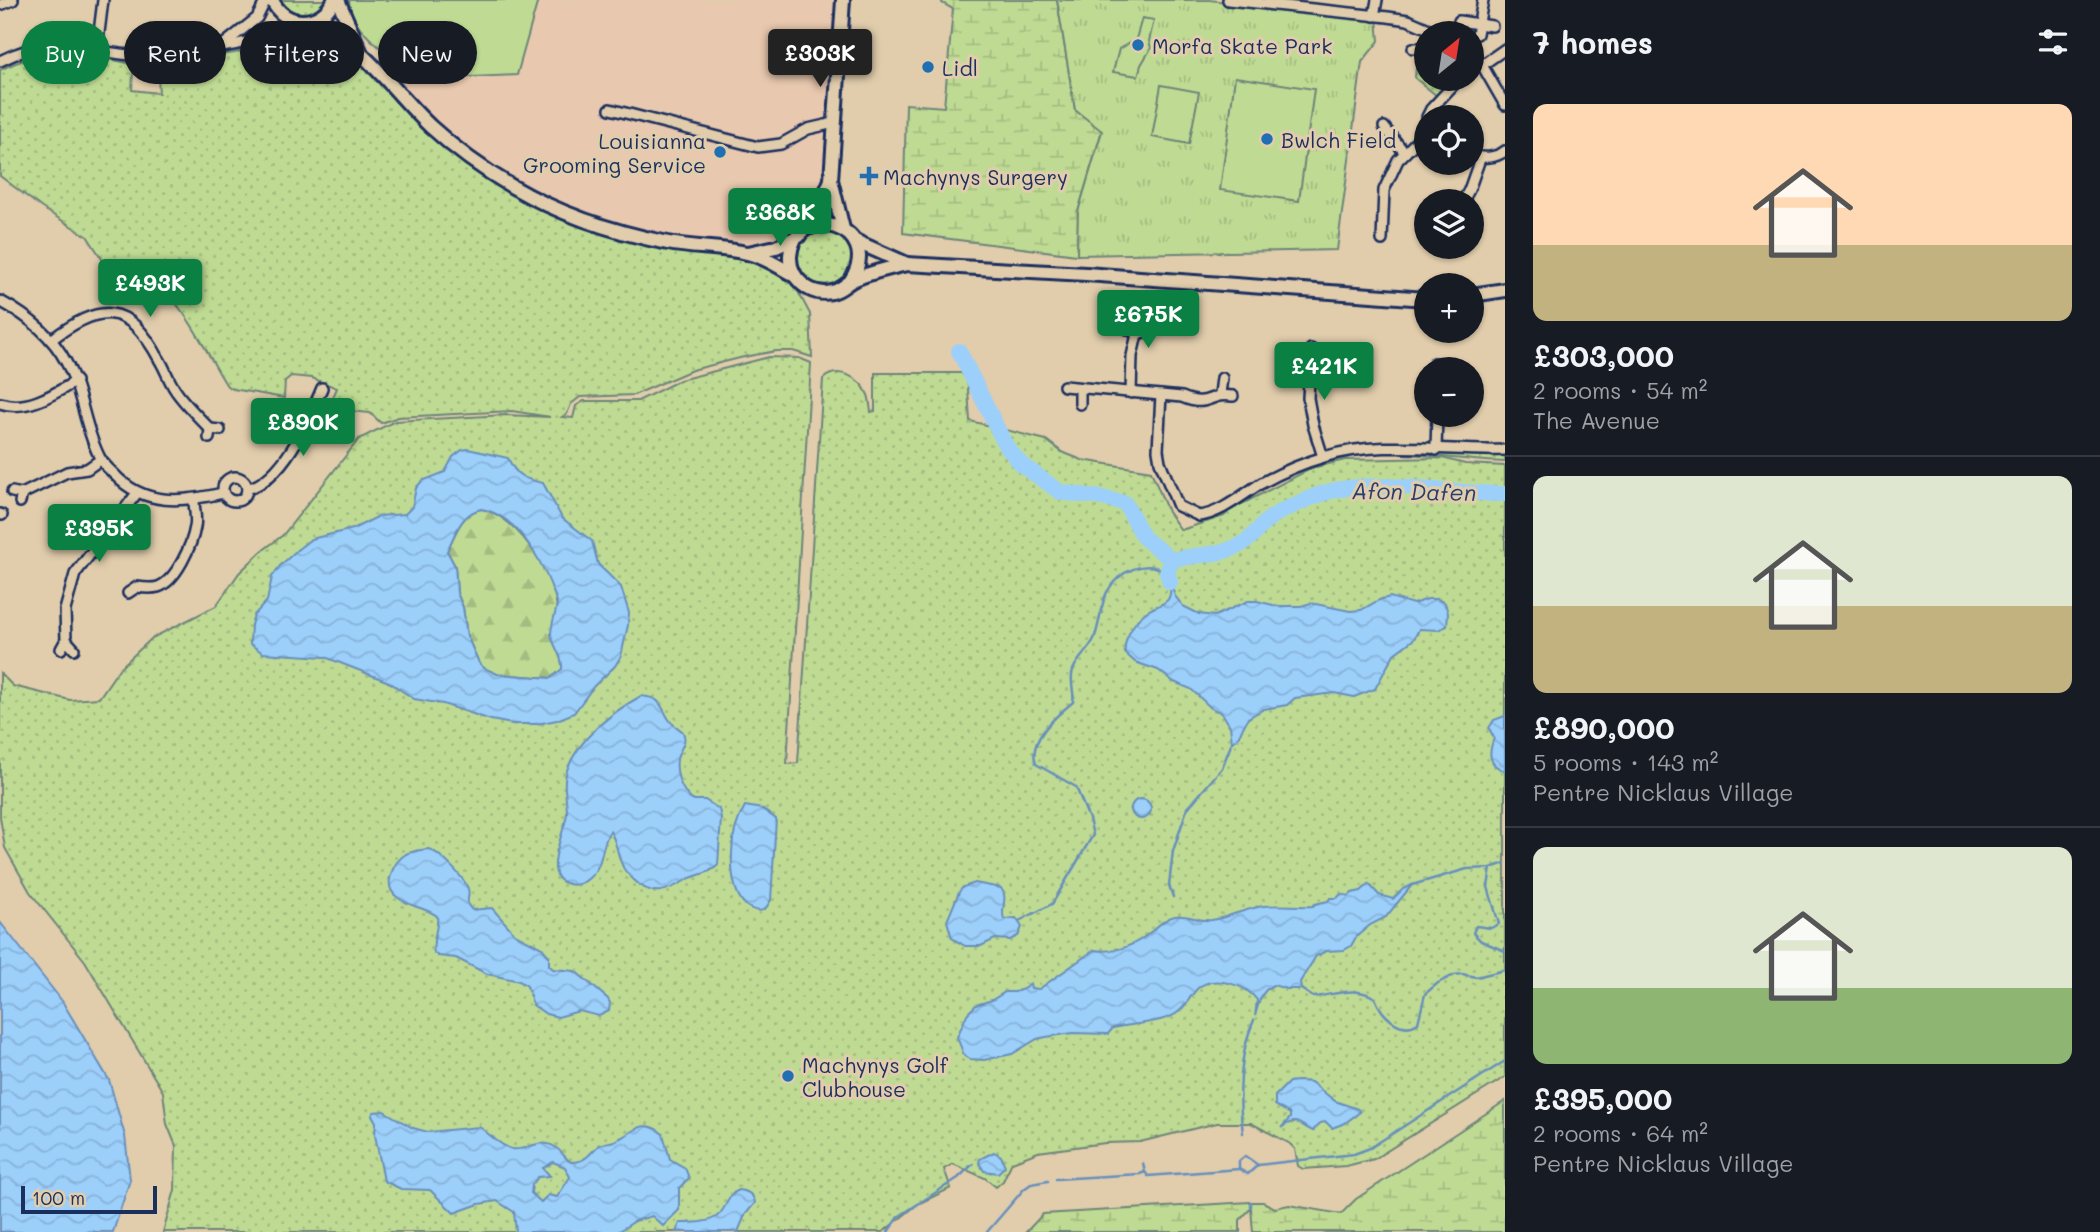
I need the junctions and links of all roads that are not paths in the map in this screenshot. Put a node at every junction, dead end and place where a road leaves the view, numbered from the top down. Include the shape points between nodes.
1 (13, 0) edge
2 (101, 0) edge
3 (266, 0) edge
4 (272, 0) edge
5 (336, 0) edge
6 (843, 0) edge
7 (1228, 0) edge
8 (1377, 0) edge
9 (1483, 0) edge
10 (0, 5) edge
11 (1374, 16) junction
12 (99, 21) edge
13 (300, 21) edge
14 (305, 21) edge
15 (346, 21) edge
16 (1479, 21) edge
17 (1414, 23) edge
18 (1492, 26) dead end
19 (1484, 28) edge
20 (226, 43) edge
21 (1505, 49) edge
22 (21, 52) edge
23 (364, 55) edge
24 (0, 61) edge
25 (1484, 64) edge
26 (1484, 68) edge
27 (1448, 91) edge
28 (1434, 105) edge
29 (1505, 105) edge
30 (610, 109) dead end
31 (834, 123) junction
32 (1384, 127) dead end
33 (1414, 145) edge
34 (1505, 151) edge
35 (1405, 153) junction
36 (1484, 156) edge
37 (831, 180) junction
38 (811, 227) junction
39 (842, 229) junction
40 (799, 236) junction
41 (1382, 240) dead end
42 (855, 241) junction
43 (748, 253) junction
44 (907, 264) junction
45 (795, 276) junction
46 (851, 280) junction
47 (1505, 290) edge
48 (1484, 293) edge
49 (1414, 298) edge
50 (0, 301) edge
51 (1126, 328) dead end
52 (1152, 330) dead end
53 (1137, 334) junction
54 (51, 340) junction
55 (1311, 349) dead end
56 (1222, 378) dead end
57 (76, 381) junction
58 (1064, 386) dead end
59 (322, 388) dead end
60 (1080, 388) junction
61 (1131, 393) junction
62 (1220, 394) junction
63 (1161, 395) junction
64 (1233, 396) dead end
65 (0, 403) edge
66 (1080, 404) dead end
67 (1437, 427) edge
68 (213, 432) dead end
69 (1436, 450) junction
70 (1505, 450) edge
71 (1323, 457) junction
72 (100, 460) junction
73 (247, 489) junction
74 (137, 493) junction
75 (223, 493) junction
76 (18, 496) dead end
77 (194, 500) junction
78 (131, 576) dead end
79 (137, 587) junction
80 (128, 593) dead end
81 (74, 649) dead end

1 - 10 street
2 - 12 street
3 - 20 street via 257,18
4 - 13 main road via 279,12
5 - 14 main road via 325,14
5 - 15 main road
6 - 31 main road
7 - 11 street
8 - 11 street
9 - 16 street
11 - 17 street
18 - 19 street
21 - 25 street
22 - 24 street
23 - 43 main road via 432,128 523,192 623,233
26 - 29 street
27 - 28 street
30 - 31 street via 758,147 781,144 808,129
31 - 37 main road
32 - 35 street
33 - 35 street
34 - 36 street
35 - 41 street via 1384,190
37 - 38 main road
37 - 39 main road
38 - 39 main road via 826,224
38 - 40 main road
39 - 42 main road
40 - 43 main road
40 - 45 main road via 790,257
42 - 44 main road
42 - 46 main road via 859,266
43 - 45 main road
44 - 46 main road
44 - 49 main road
45 - 46 main road via 804,286 822,293 839,290
47 - 48 main road
50 - 54 street via 28,318
51 - 53 street
52 - 53 street
53 - 61 street
54 - 57 street
54 - 68 street via 96,315 117,313 136,323 175,390
55 - 71 street via 1308,398
56 - 62 street
57 - 65 street via 26,405
57 - 72 street
58 - 60 street
59 - 73 street via 284,459 267,479
60 - 61 street
60 - 66 street
61 - 63 street
62 - 63 street via 1204,402
62 - 64 street
63 - 71 street via 1160,462 1178,506 1199,516
67 - 69 street
69 - 70 street
69 - 71 street via 1366,449
72 - 74 street
72 - 76 street
73 - 75 street via 242,499 235,501
73 - 75 street via 242,479 231,477
74 - 77 street via 164,501
74 - 81 street via 75,574 65,610 64,644
75 - 77 street
77 - 79 street via 196,525 189,551 162,586
78 - 79 street
79 - 80 street

